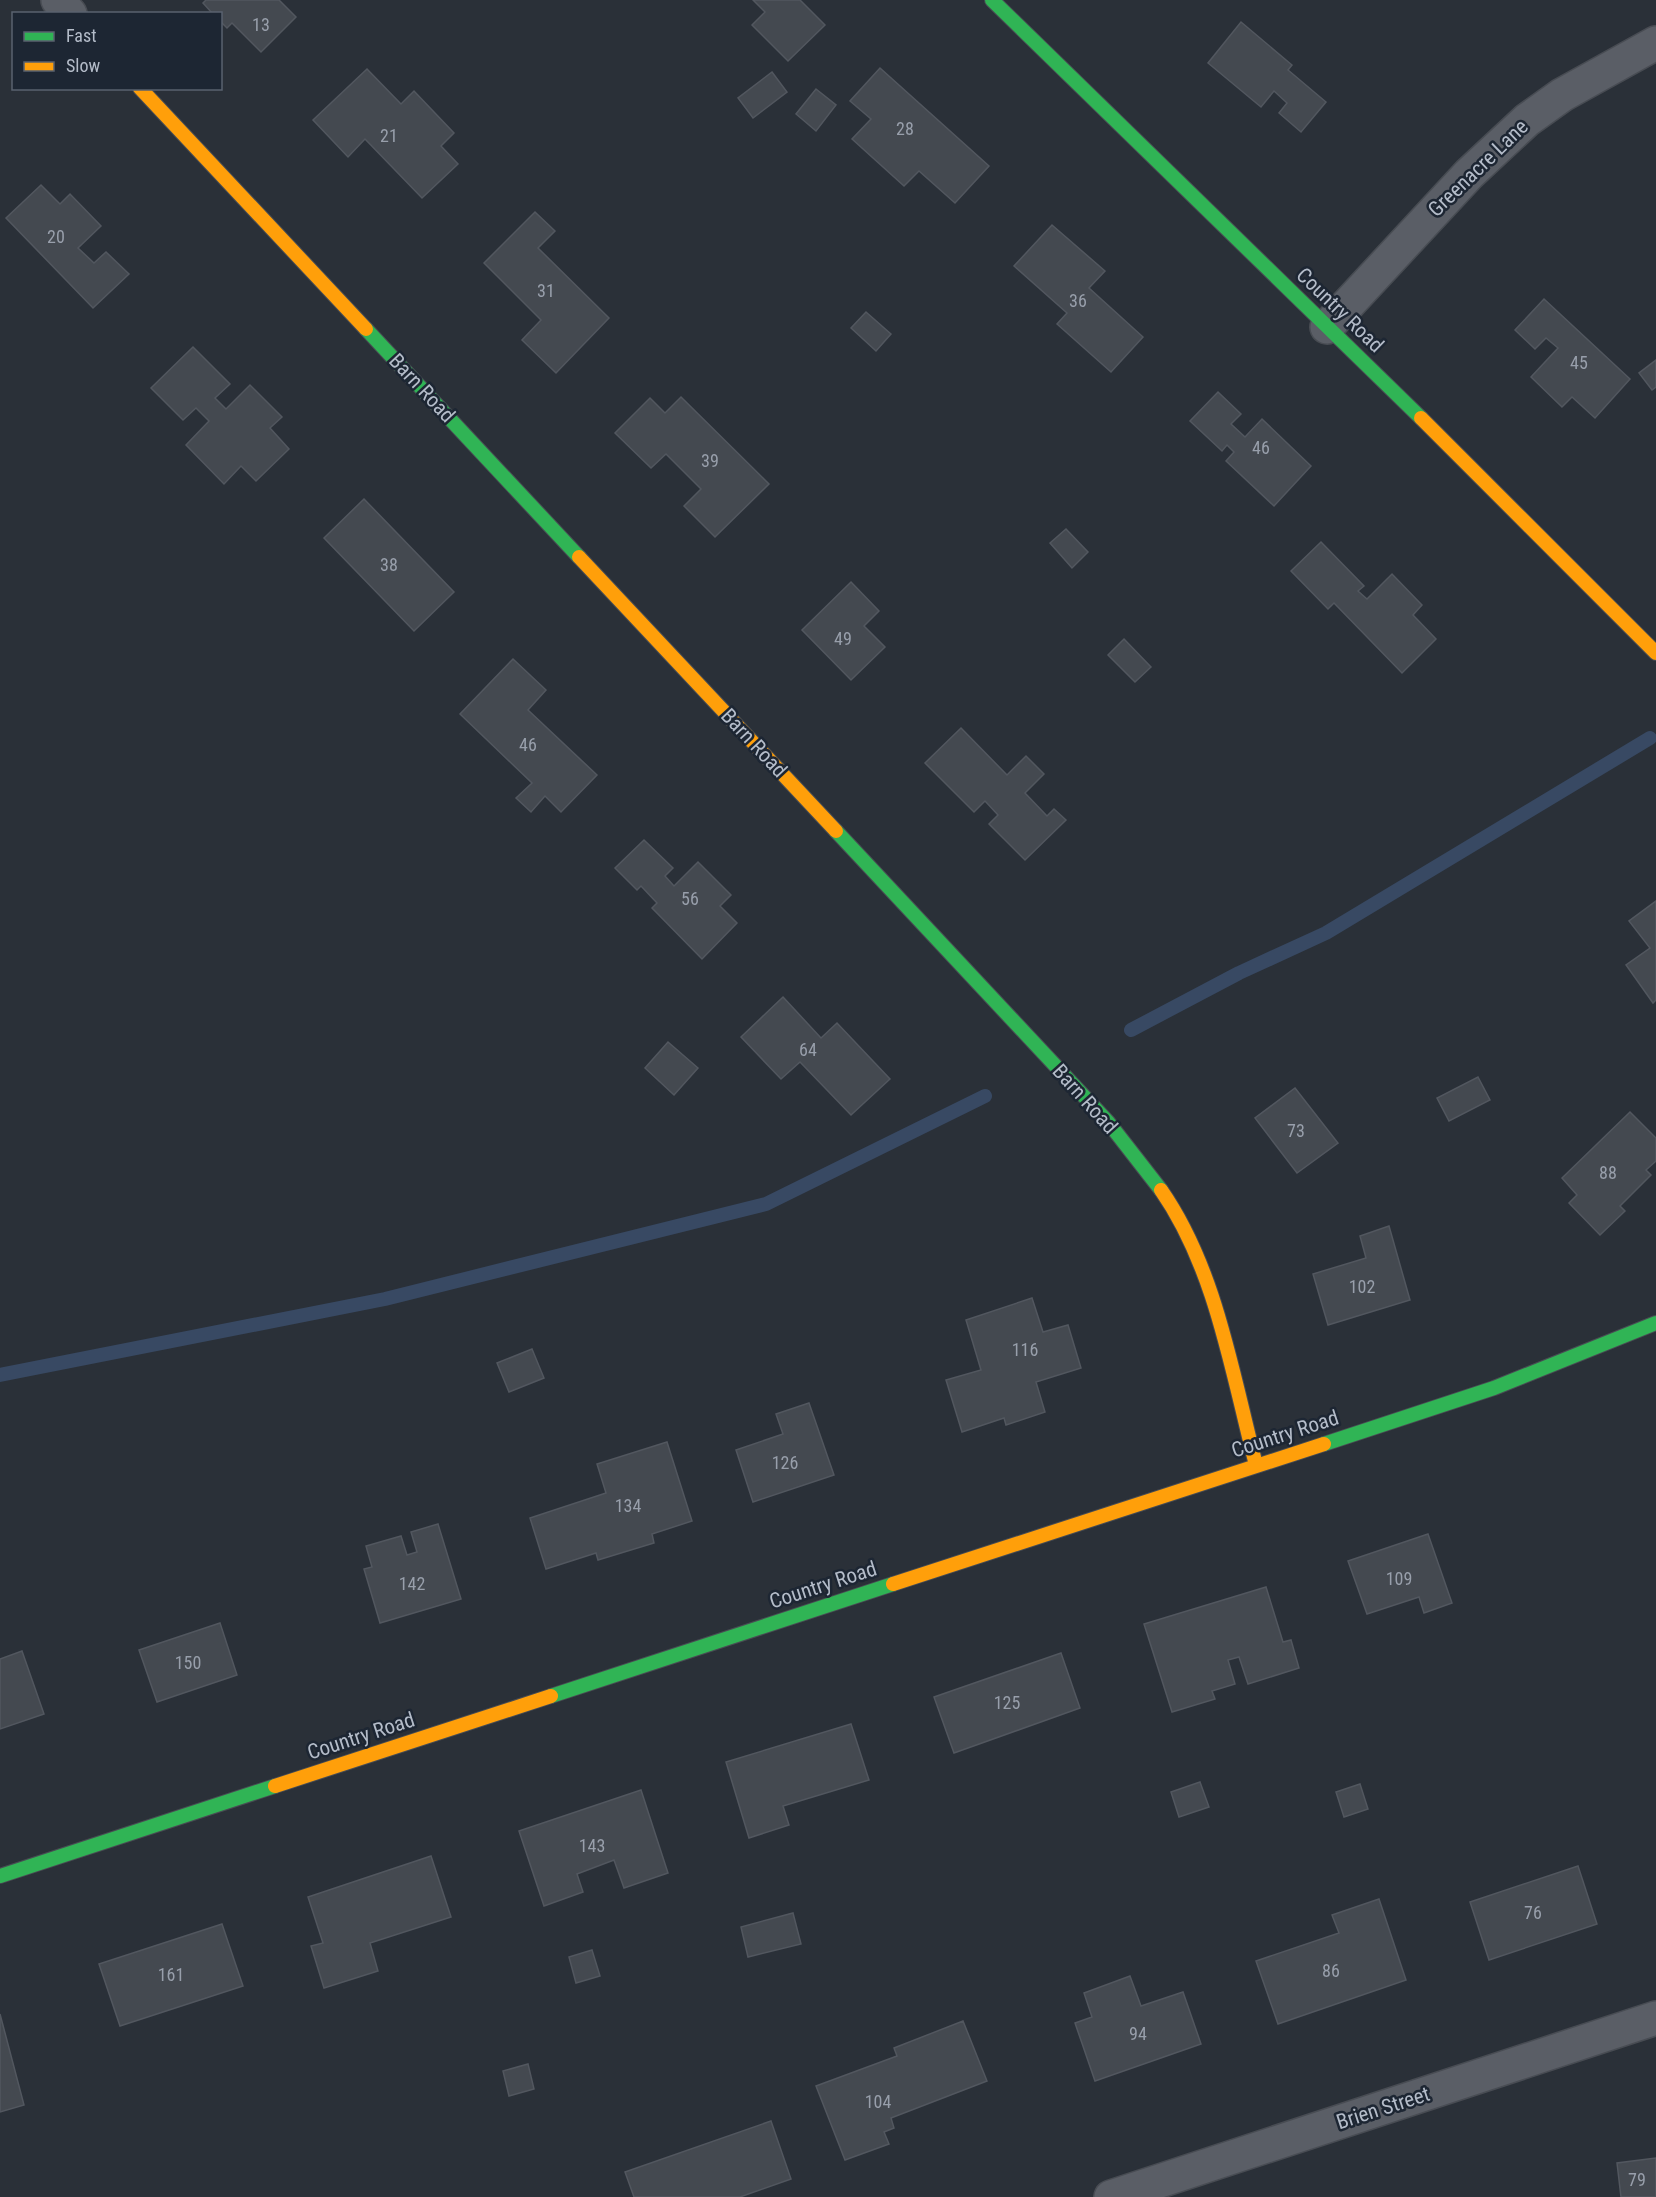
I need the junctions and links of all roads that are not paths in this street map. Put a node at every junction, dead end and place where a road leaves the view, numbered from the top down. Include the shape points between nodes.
1 (58, 0) edge
2 (992, 0) edge
3 (68, 12) edge
4 (1656, 43) edge
5 (142, 90) edge
6 (1327, 327) junction
7 (1656, 654) edge
8 (1656, 1323) edge
9 (1256, 1465) junction
10 (0, 1876) edge
11 (1656, 2018) edge
12 (1111, 2197) edge

1 - 3 street
2 - 6 street, Country Road
4 - 6 street, Greenacre Lane via 1562,95 1519,126
5 - 9 street, Barn Road via 1006,1012 1134,1154 1172,1207 1194,1251
6 - 7 street, Country Road
8 - 9 street, Country Road via 1494,1388
9 - 10 street, Country Road
11 - 12 street, Brien Street

